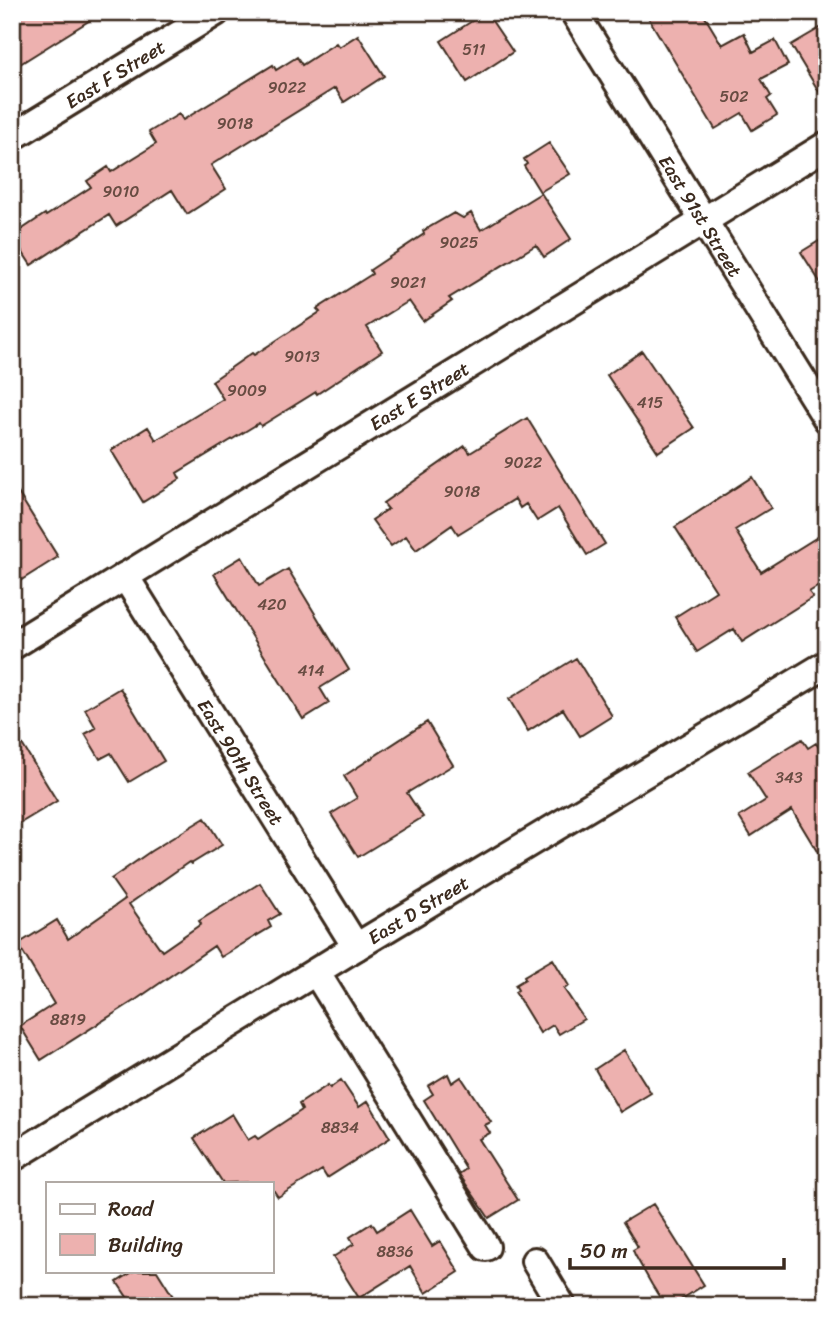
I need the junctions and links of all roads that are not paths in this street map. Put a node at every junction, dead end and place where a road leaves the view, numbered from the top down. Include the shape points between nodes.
1 (216, 12) edge
2 (574, 12) edge
3 (12, 137) edge
4 (827, 145) edge
5 (701, 220) junction
6 (827, 419) edge
7 (125, 576) junction
8 (12, 646) edge
9 (827, 664) edge
10 (356, 947) junction
11 (316, 972) junction
12 (12, 1158) edge
13 (486, 1247) dead end
14 (535, 1261) dead end
15 (562, 1306) edge

1 - 3 street, East F Street
2 - 5 street, East 91st Street
4 - 5 street, East E Street
5 - 6 street, East 91st Street
5 - 7 street, East E Street
7 - 8 street, East E Street
7 - 10 street, East 90th Street
9 - 10 street, East D Street
10 - 11 street, East D Street
11 - 12 street, East D Street
11 - 13 street
14 - 15 street

